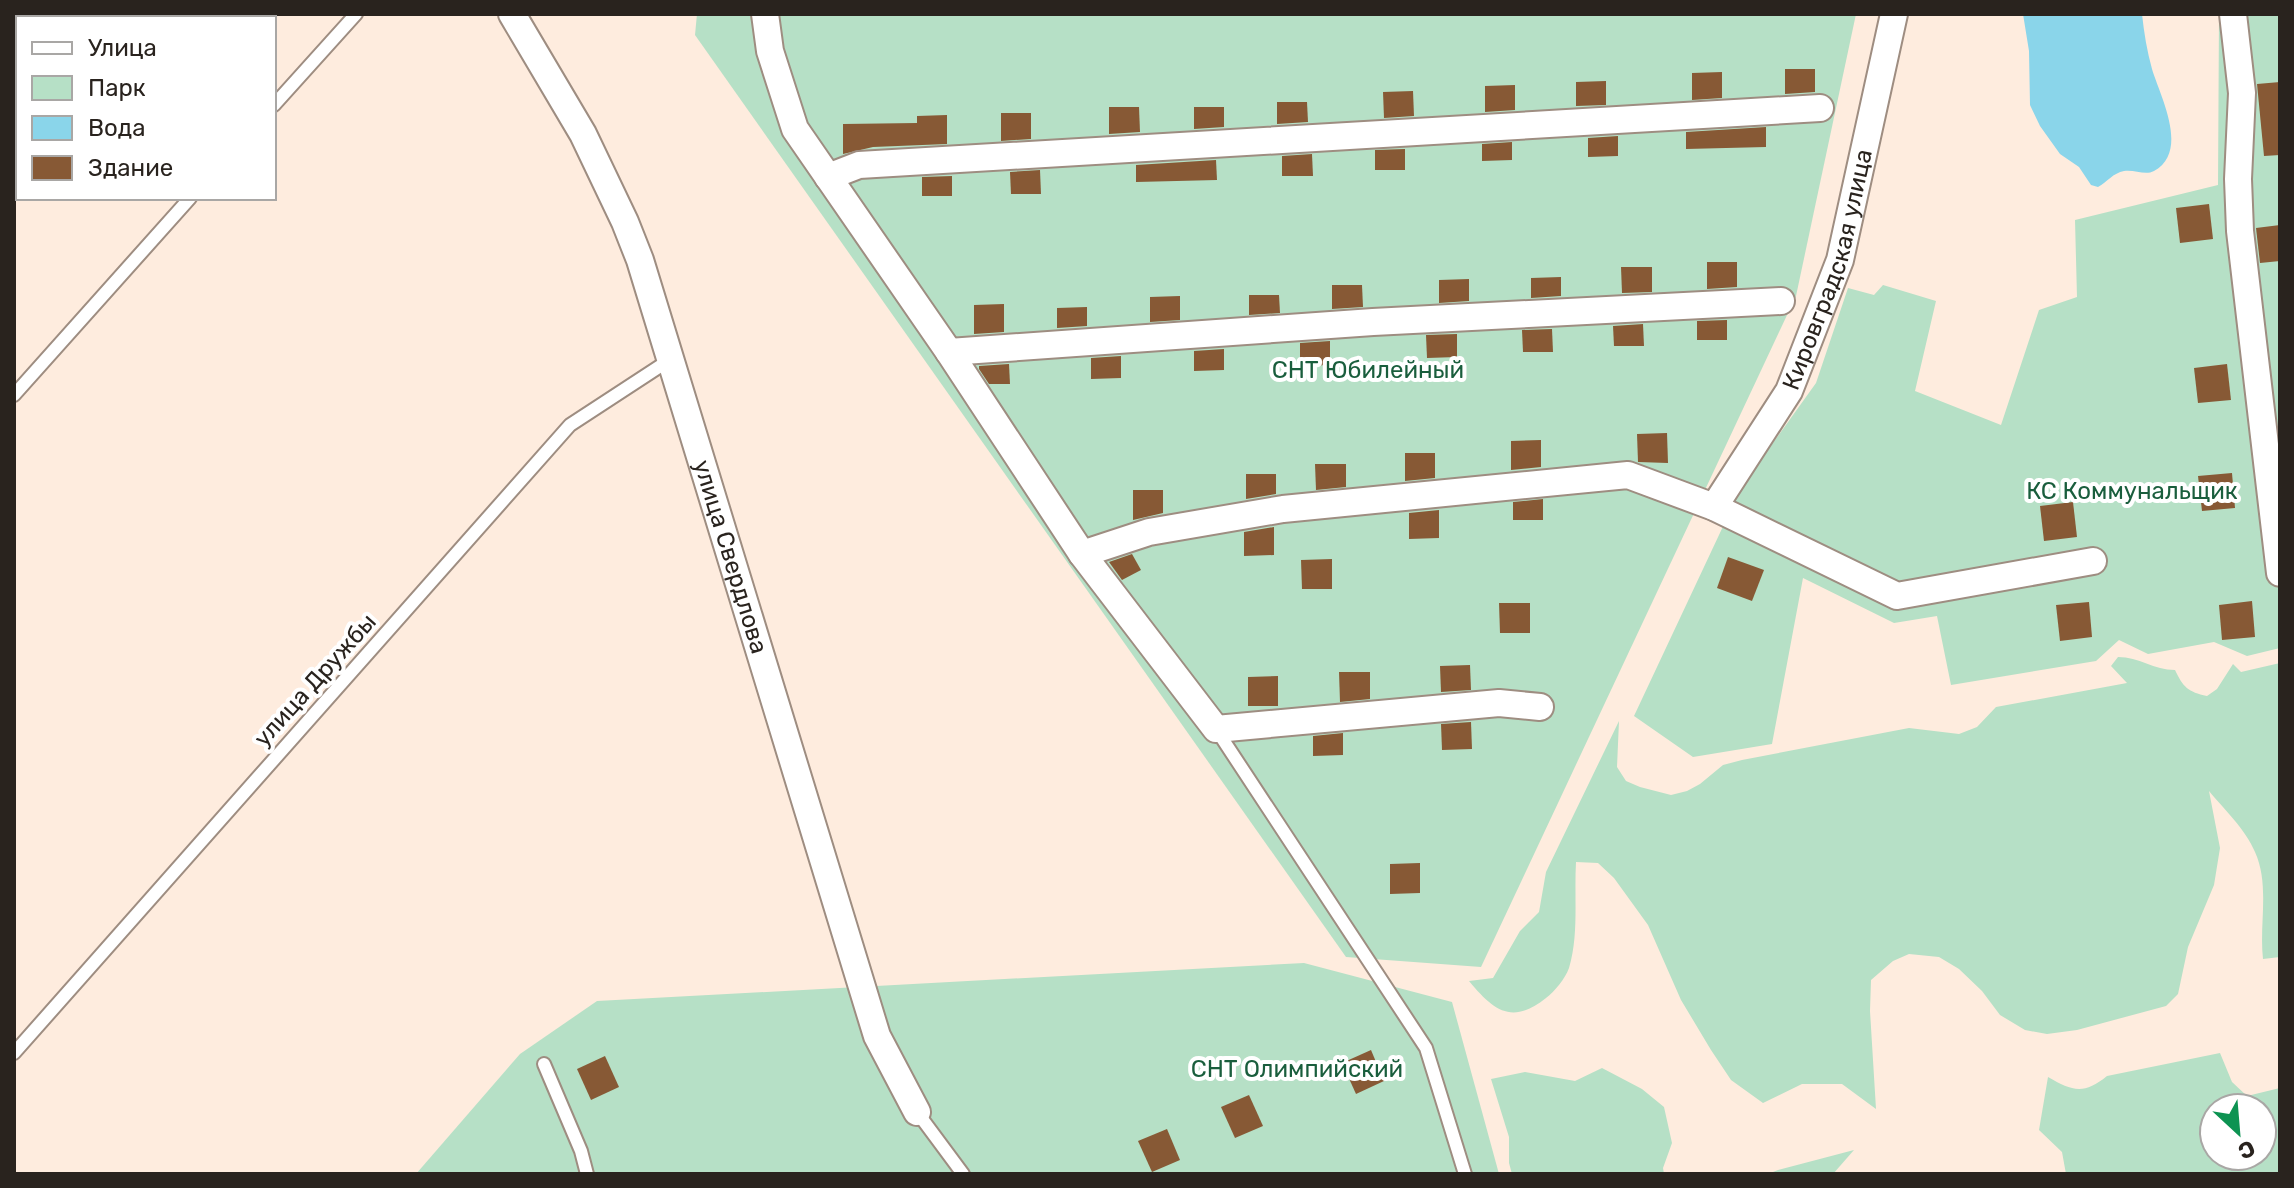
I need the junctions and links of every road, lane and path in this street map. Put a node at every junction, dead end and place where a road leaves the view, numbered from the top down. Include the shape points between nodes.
1 (356, 14) edge
2 (512, 14) edge
3 (765, 14) edge
4 (1894, 14) edge
5 (2233, 14) edge
6 (276, 103) edge
7 (1820, 108) dead end
8 (828, 177) junction
9 (188, 200) edge
10 (1781, 301) dead end
11 (949, 352) junction
12 (671, 359) junction
13 (14, 395) edge
14 (1714, 507) junction
15 (1082, 554) junction
16 (2093, 561) dead end
17 (2280, 573) edge
18 (1540, 707) dead end
19 (1216, 729) junction
20 (14, 1053) edge
21 (544, 1064) dead end
22 (917, 1112) joint
23 (587, 1174) edge
24 (963, 1174) edge
25 (1465, 1174) edge

1 - 6 lane
2 - 12 street, улица Свердлова via 603,175 640,260
3 - 8 street via 770,51 795,129
4 - 14 street, Кировградская улица via 1840,260 1789,391
5 - 17 street via 2242,93 2240,231
7 - 8 street via 859,165
8 - 11 street
9 - 13 lane
10 - 11 street via 1388,321
11 - 15 street
12 - 20 lane, улица Дружбы via 570,425
12 - 22 street, улица Свердлова via 877,1036
14 - 15 street via 1628,475 1283,509 1149,532
14 - 16 street via 1897,596
15 - 19 street
18 - 19 street via 1499,703
19 - 25 lane via 1426,1048
21 - 23 lane
22 - 24 lane

